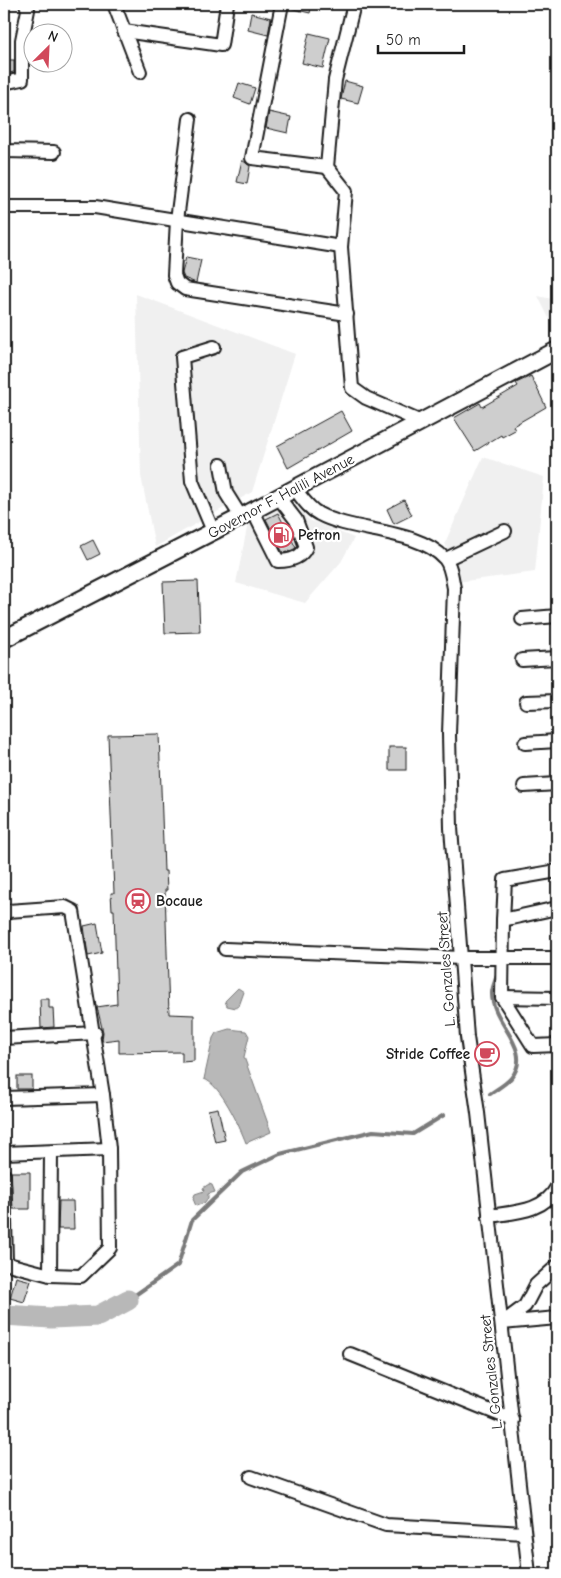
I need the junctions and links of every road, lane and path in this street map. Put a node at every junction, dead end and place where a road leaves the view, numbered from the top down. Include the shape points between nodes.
1 (26, 4) edge
2 (114, 4) edge
3 (227, 4) edge
4 (282, 4) edge
5 (354, 4) edge
6 (124, 31) junction
7 (140, 72) dead end
8 (4, 83) edge
9 (190, 119) dead end
10 (4, 151) edge
11 (54, 152) dead end
12 (327, 167) junction
13 (4, 207) edge
14 (177, 220) junction
15 (341, 247) junction
16 (346, 314) junction
17 (214, 347) dead end
18 (557, 350) edge
19 (419, 422) junction
20 (222, 465) dead end
21 (295, 489) junction
22 (279, 498) junction
23 (247, 514) junction
24 (213, 531) junction
25 (505, 531) dead end
26 (446, 559) junction
27 (557, 616) edge
28 (522, 619) dead end
29 (4, 640) edge
30 (557, 658) edge
31 (522, 660) dead end
32 (557, 701) edge
33 (526, 702) dead end
34 (557, 741) edge
35 (524, 742) dead end
36 (557, 784) edge
37 (524, 786) dead end
38 (557, 871) edge
39 (557, 908) edge
40 (4, 914) edge
41 (503, 920) junction
42 (225, 949) dead end
43 (462, 958) junction
44 (557, 958) edge
45 (503, 959) junction
46 (502, 997) junction
47 (557, 998) edge
48 (95, 1033) junction
49 (4, 1038) edge
50 (557, 1046) edge
51 (103, 1094) junction
52 (4, 1098) edge
53 (109, 1149) junction
54 (51, 1152) junction
55 (4, 1153) edge
56 (4, 1175) edge
57 (557, 1187) edge
58 (489, 1216) junction
59 (5, 1263) edge
60 (557, 1266) edge
61 (50, 1276) junction
62 (557, 1318) edge
63 (502, 1323) junction
64 (350, 1354) dead end
65 (513, 1420) junction
66 (251, 1478) dead end
67 (524, 1533) junction
68 (529, 1574) edge

1 - 8 street via 22,79
2 - 6 street
3 - 6 street via 221,45
4 - 12 street via 252,158
5 - 12 street via 335,80
6 - 7 street
9 - 14 street
10 - 11 street
12 - 15 street via 346,191
13 - 14 street via 95,207
14 - 15 street
14 - 16 street via 174,275 177,283 185,289
15 - 16 street
16 - 19 street via 352,388 366,398
17 - 24 street via 182,357 192,481
18 - 19 main road, Governor F. Halili Avenue
19 - 21 main road, Governor F. Halili Avenue
20 - 23 street via 226,493
21 - 22 main road, Governor F. Halili Avenue
21 - 26 street via 317,514 333,521 408,538
22 - 23 main road, Governor F. Halili Avenue
22 - 23 street via 296,520 306,546 303,554 278,561
23 - 24 main road, Governor F. Halili Avenue
24 - 29 main road, Governor F. Halili Avenue
25 - 26 street
26 - 43 street, L. Gonzales Street via 454,588 449,734 451,818
27 - 28 street
30 - 31 street
32 - 33 street
34 - 35 street
36 - 37 street
38 - 41 street via 505,880
39 - 41 street
40 - 48 street via 8,911 65,907 73,911
41 - 45 street
42 - 43 street
43 - 45 street
43 - 58 street, L. Gonzales Street via 466,1036
44 - 45 street
45 - 46 street
46 - 47 street
46 - 50 street via 534,1046
48 - 49 street
48 - 51 street
51 - 52 street
51 - 53 street
53 - 54 street
53 - 61 street via 110,1248 81,1276
54 - 55 street
54 - 61 street
56 - 59 street
57 - 58 street via 552,1198 541,1206
58 - 63 street, L. Gonzales Street
59 - 61 street
60 - 63 street via 536,1284 525,1306
62 - 63 street
63 - 65 street, L. Gonzales Street
64 - 65 street
65 - 67 street, L. Gonzales Street
66 - 67 street via 386,1525
67 - 68 street, L. Gonzales Street

